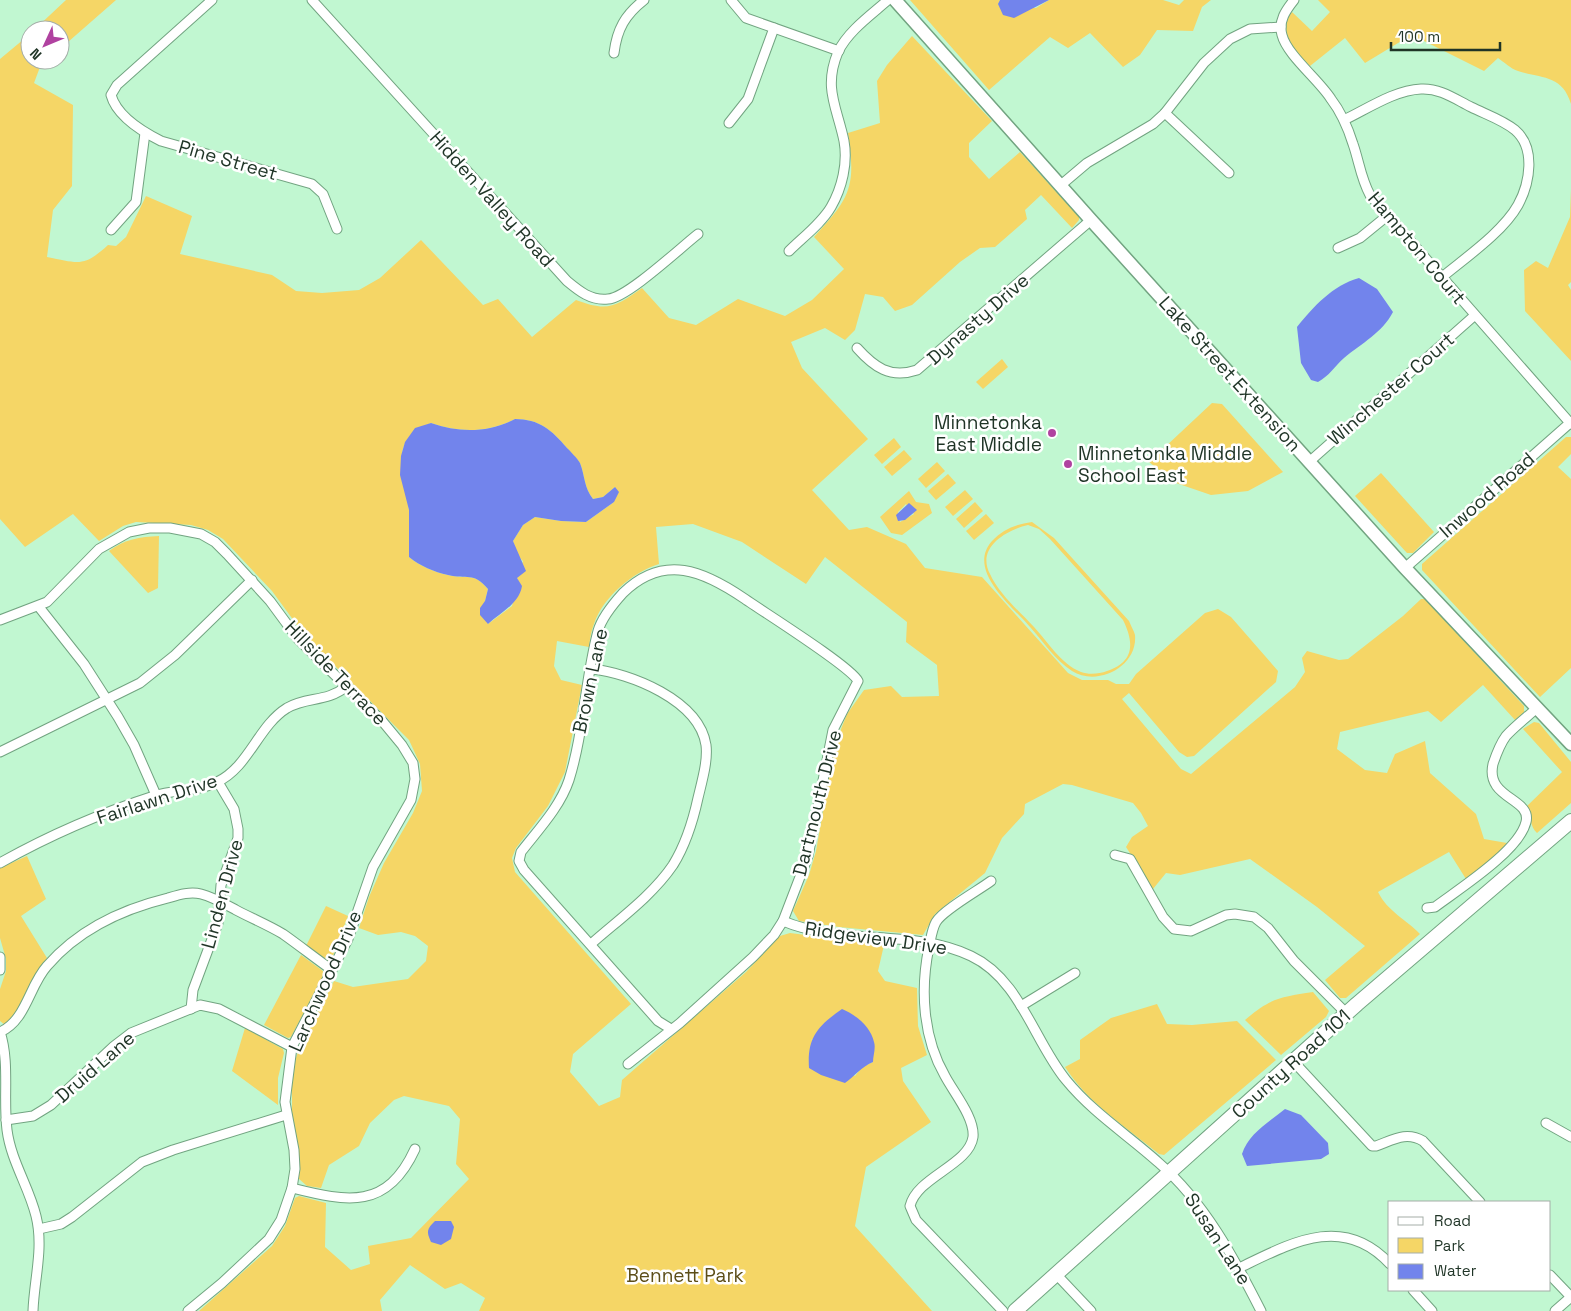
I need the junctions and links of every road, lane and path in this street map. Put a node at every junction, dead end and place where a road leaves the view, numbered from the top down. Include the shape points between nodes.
1 (212, 0) edge
2 (312, 0) edge
3 (644, 0) edge
4 (731, 0) edge
5 (888, 0) edge
6 (895, 0) edge
7 (1294, 0) edge
8 (1281, 26) junction
9 (774, 28) junction
10 (839, 51) junction
11 (614, 53) dead end
12 (1165, 113) junction
13 (1344, 120) junction
14 (729, 123) dead end
15 (145, 133) junction
16 (1229, 173) dead end
17 (1061, 185) junction
18 (1387, 216) junction
19 (1091, 220) junction
20 (337, 229) dead end
21 (111, 230) dead end
22 (698, 234) dead end
23 (1338, 248) dead end
24 (789, 251) dead end
25 (1441, 278) junction
26 (1474, 316) junction
27 (857, 348) dead end
28 (1571, 424) edge
29 (1309, 462) junction
30 (1405, 568) junction
31 (252, 580) junction
32 (40, 607) junction
33 (0, 620) edge
34 (592, 669) junction
35 (858, 681) joint
36 (347, 686) junction
37 (106, 700) junction
38 (1537, 708) junction
39 (1569, 737) edge
40 (0, 752) edge
41 (414, 770) joint
42 (218, 782) junction
43 (156, 795) junction
44 (1571, 821) edge
45 (1115, 856) dead end
46 (0, 863) edge
47 (991, 881) dead end
48 (220, 902) junction
49 (1426, 908) dead end
50 (783, 921) junction
51 (591, 944) junction
52 (930, 944) junction
53 (0, 957) edge
54 (0, 970) edge
55 (332, 970) junction
56 (1075, 973) dead end
57 (1021, 1006) junction
58 (191, 1009) junction
59 (1347, 1014) junction
60 (671, 1029) junction
61 (0, 1032) edge
62 (292, 1047) junction
63 (1294, 1062) junction
64 (628, 1064) dead end
65 (286, 1115) junction
66 (4, 1118) edge
67 (1546, 1123) dead end
68 (1571, 1137) edge
69 (10, 1144) junction
70 (0, 1148) edge
71 (415, 1150) dead end
72 (1169, 1172) junction
73 (292, 1188) junction
74 (1479, 1201) edge
75 (39, 1229) junction
76 (1388, 1262) edge
77 (1239, 1268) junction
78 (1055, 1273) junction
79 (1551, 1276) edge
80 (1414, 1291) edge
81 (1571, 1297) edge
82 (33, 1311) edge
83 (188, 1311) edge
84 (1002, 1311) edge
85 (1015, 1311) edge
86 (1091, 1311) edge
87 (1262, 1311) edge
88 (1432, 1311) edge
89 (1555, 1311) edge

1 - 15 street, Pine Street via 117,85 112,96 114,103
2 - 22 street, Hidden Valley Road via 567,281 584,294 598,299 618,297
3 - 11 street via 626,16
4 - 9 street via 746,18
5 - 10 street via 855,30
6 - 17 street, Lake Street Extension
7 - 8 street via 1286,10
8 - 12 street via 1250,29 1230,39 1204,63
8 - 13 street, Hampton Court via 1285,43 1332,99
9 - 10 street
9 - 14 street via 748,99
10 - 24 street via 833,66 831,94 844,142 842,183 831,208
12 - 16 street
12 - 17 street via 1138,134 1086,163
13 - 18 street, Hampton Court via 1365,187
13 - 25 street via 1409,90 1433,90 1507,125 1522,138 1529,166 1518,205 1502,225
15 - 20 street, Pine Street via 161,141 312,184 322,194
15 - 21 street via 136,202
17 - 19 street, Lake Street Extension
18 - 23 street via 1360,238
18 - 25 street, Hampton Court
19 - 27 street, Dynasty Drive via 917,370 900,374 882,371
19 - 29 street, Lake Street Extension
25 - 26 street, Hampton Court
26 - 28 street, Hampton Court
26 - 29 street, Winchester Court
28 - 30 street, Inwood Road
29 - 30 street, Lake Street Extension
30 - 38 street, Lake Street Extension
31 - 32 street, Hillside Terrace via 215,542 201,534 170,528 139,529 119,536 99,549 58,593
31 - 36 street, Hillside Terrace via 298,639
31 - 37 street via 160,669
32 - 33 street
32 - 37 street via 84,664
34 - 35 street, Brown Lane via 602,621 618,598 646,576 678,569 706,576 729,588 841,665
34 - 51 street, Brown Lane via 569,779 557,803 519,857 524,870
34 - 51 street via 620,673 638,680 678,704 702,734 706,752 694,820 672,866 652,889
35 - 50 street, Dartmouth Drive via 833,730 808,856
36 - 41 street, Hillside Terrace via 402,745
36 - 42 street, Fairlawn Drive via 331,697 303,702 280,714 240,763
37 - 40 street
37 - 43 street via 134,744
38 - 39 street, Lake Street Extension
38 - 49 street via 1506,737 1495,756 1491,775 1492,782 1524,812 1526,822 1517,839 1503,855 1435,907
41 - 55 street, Larchwood Drive via 411,800 373,867 348,939
42 - 43 street, Fairlawn Drive
42 - 48 street, Linden Drive via 234,810 238,828 235,850 221,885
43 - 46 street, Fairlawn Drive via 106,814
44 - 59 main road, County Road 101
45 - 59 street via 1130,859 1162,917 1174,929 1190,931 1235,914 1262,921 1294,961
47 - 52 street via 941,916 933,929
48 - 55 street via 281,933
48 - 58 street, Linden Drive via 218,923 193,990
48 - 61 street via 198,893 184,894 132,908 100,923 57,955 36,982 17,1019
50 - 52 street, Ridgeview Drive via 811,930
50 - 60 street, Dartmouth Drive via 753,956
51 - 60 street via 658,1021
52 - 57 street, Ridgeview Drive via 964,953 985,964
52 - 84 street via 924,992 929,1038 942,1071 972,1125 973,1136 965,1152 918,1191 911,1200 910,1210
53 - 54 street
55 - 62 street, Larchwood Drive
56 - 57 street
57 - 72 street, Ridgeview Drive via 1048,1055 1083,1100
58 - 62 street, Druid Lane via 200,1005 219,1009
58 - 66 street, Druid Lane via 123,1038 59,1099 33,1116
59 - 63 main road, County Road 101
60 - 64 street, Dartmouth Drive
61 - 66 street via 4,1050
62 - 65 street, Larchwood Drive via 285,1083
63 - 72 main road, County Road 101
63 - 74 street via 1372,1146 1406,1136 1415,1137
65 - 73 street, Larchwood Drive via 294,1150
65 - 75 street via 149,1159 134,1167 72,1217
66 - 69 street
67 - 68 street
69 - 70 street
69 - 75 street
71 - 73 street via 400,1177 373,1195 343,1199
72 - 77 street, Susan Lane via 1199,1207
72 - 78 main road, County Road 101
73 - 83 street, Larchwood Drive via 281,1220 268,1239
75 - 82 street
76 - 77 street via 1363,1242 1336,1235 1298,1243
77 - 87 street, Susan Lane
78 - 85 main road, County Road 101
78 - 86 street
79 - 81 street
80 - 88 street
81 - 89 street

